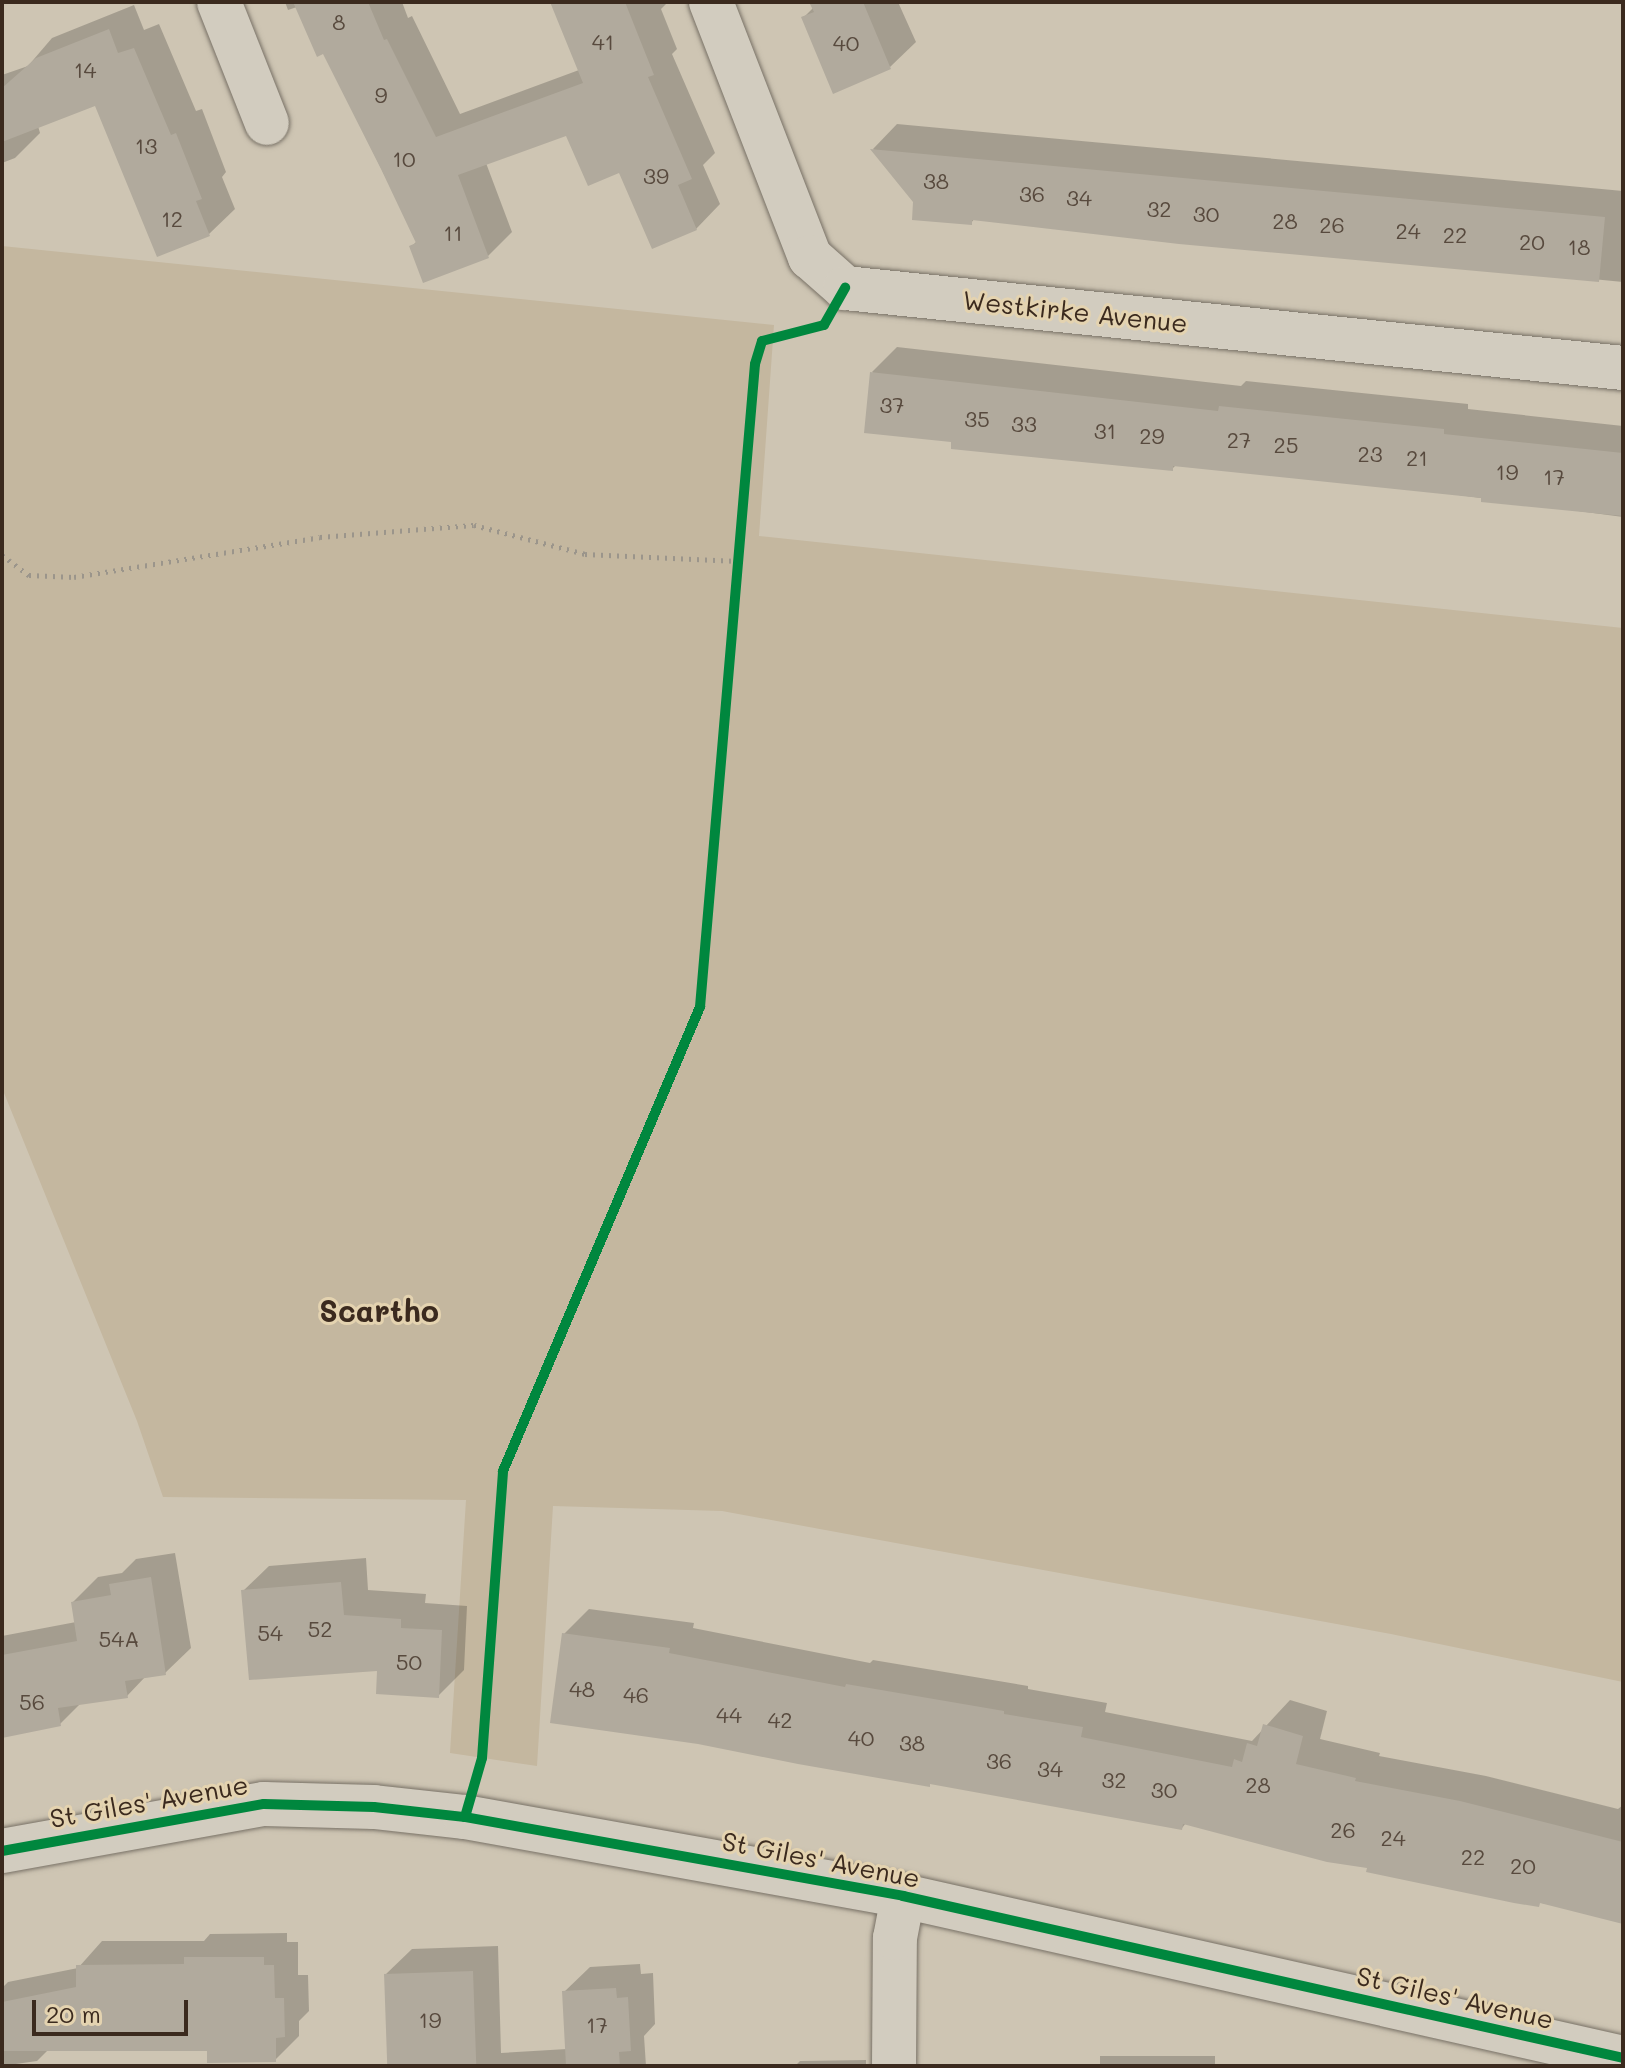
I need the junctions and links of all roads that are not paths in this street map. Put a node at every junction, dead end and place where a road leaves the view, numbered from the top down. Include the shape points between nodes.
1 (219, 2) edge
2 (711, 2) edge
3 (267, 123) dead end
4 (1623, 368) edge
5 (2, 1851) edge
6 (903, 1896) junction
7 (1623, 2058) edge
8 (894, 2066) edge

1 - 3 street
2 - 4 street, Westkirke Avenue via 810,257 845,288
5 - 6 street, St Giles' Avenue via 264,1804 374,1807 465,1817
6 - 7 street, St Giles' Avenue
6 - 8 street via 895,1938

